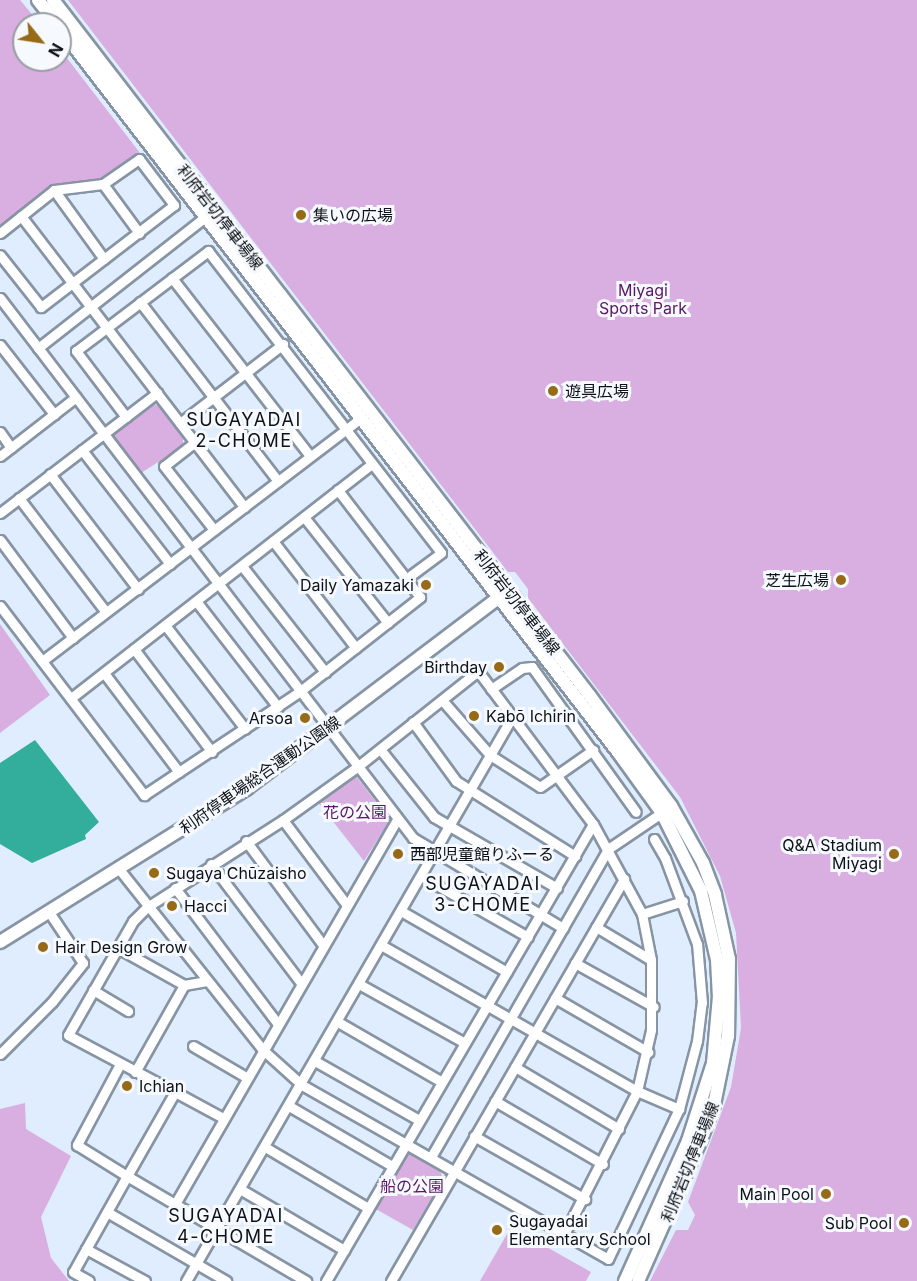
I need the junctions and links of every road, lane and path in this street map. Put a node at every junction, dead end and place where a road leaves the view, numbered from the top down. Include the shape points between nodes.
1 (38, 0) edge
2 (53, 0) edge
3 (48, 12) edge
4 (72, 43) edge
5 (103, 184) junction
6 (54, 190) junction
7 (210, 213) junction
8 (21, 216) junction
9 (0, 233) edge
10 (139, 233) junction
11 (0, 255) edge
12 (104, 259) junction
13 (172, 278) junction
14 (73, 283) junction
15 (0, 298) edge
16 (140, 302) junction
17 (91, 306) junction
18 (107, 327) junction
19 (283, 344) junction
20 (0, 345) edge
21 (38, 348) junction
22 (3, 357) edge
23 (246, 373) junction
24 (157, 393) junction
25 (76, 397) junction
26 (213, 397) junction
27 (54, 414) junction
28 (126, 417) junction
29 (361, 418) junction
30 (180, 423) junction
31 (345, 430) junction
32 (0, 432) edge
33 (104, 433) junction
34 (195, 442) junction
35 (11, 447) junction
36 (82, 450) junction
37 (0, 456) edge
38 (310, 456) junction
39 (372, 464) junction
40 (50, 474) junction
41 (278, 481) junction
42 (338, 490) junction
43 (19, 498) junction
44 (244, 507) junction
45 (0, 513) edge
46 (304, 517) junction
47 (214, 530) junction
48 (0, 540) edge
49 (273, 542) junction
50 (192, 547) junction
51 (170, 564) junction
52 (242, 566) junction
53 (406, 579) junction
54 (219, 583) junction
55 (138, 589) junction
56 (504, 594) junction
57 (196, 601) junction
58 (0, 606) edge
59 (106, 612) junction
60 (388, 623) junction
61 (165, 625) junction
62 (73, 638) junction
63 (356, 648) junction
64 (134, 649) junction
65 (42, 661) junction
66 (325, 672) junction
67 (104, 673) junction
68 (491, 689) junction
69 (299, 692) junction
70 (71, 698) junction
71 (441, 700) junction
72 (278, 707) junction
73 (512, 717) junction
74 (413, 722) junction
75 (245, 729) junction
76 (327, 729) junction
77 (380, 749) junction
78 (594, 750) junction
79 (212, 752) junction
80 (490, 755) junction
81 (357, 767) junction
82 (179, 772) junction
83 (557, 776) junction
84 (470, 790) junction
85 (666, 809) junction
86 (636, 812) dead end
87 (397, 819) junction
88 (283, 820) junction
89 (593, 824) junction
90 (449, 826) junction
91 (654, 839) dead end
92 (246, 841) junction
93 (608, 849) junction
94 (434, 853) junction
95 (575, 856) junction
96 (211, 864) junction
97 (119, 869) junction
98 (421, 876) junction
99 (624, 879) junction
100 (175, 888) junction
101 (556, 888) junction
102 (683, 901) junction
103 (346, 904) junction
104 (147, 907) junction
105 (401, 911) junction
106 (49, 912) junction
107 (642, 914) junction
108 (542, 915) junction
109 (596, 927) junction
110 (563, 928) junction
111 (528, 937) junction
112 (0, 942) edge
113 (323, 945) junction
114 (381, 945) junction
115 (118, 948) junction
116 (651, 960) junction
117 (575, 963) junction
118 (507, 972) junction
119 (207, 981) junction
120 (301, 983) junction
121 (359, 984) junction
122 (184, 985) junction
123 (93, 990) junction
124 (555, 998) junction
125 (487, 1006) junction
126 (654, 1007) junction
127 (128, 1011) dead end
128 (510, 1019) junction
129 (338, 1022) junction
130 (277, 1023) junction
131 (535, 1033) junction
132 (465, 1043) junction
133 (193, 1046) dead end
134 (262, 1048) junction
135 (648, 1052) junction
136 (0, 1054) edge
137 (315, 1061) junction
138 (120, 1064) junction
139 (514, 1067) junction
140 (135, 1072) junction
141 (246, 1077) junction
142 (442, 1082) junction
143 (302, 1084) junction
144 (637, 1091) junction
145 (175, 1092) junction
146 (495, 1101) junction
147 (290, 1106) junction
148 (679, 1109) junction
149 (223, 1118) junction
150 (419, 1120) junction
151 (619, 1129) junction
152 (474, 1136) junction
153 (406, 1143) junction
154 (266, 1147) junction
155 (430, 1157) junction
156 (603, 1164) junction
157 (392, 1166) junction
158 (454, 1170) junction
159 (127, 1176) junction
160 (240, 1189) junction
161 (585, 1199) junction
162 (175, 1204) junction
163 (368, 1208) junction
164 (107, 1212) junction
165 (217, 1229) junction
166 (564, 1234) junction
167 (86, 1249) junction
168 (344, 1250) junction
169 (196, 1264) junction
170 (142, 1280) edge
171 (88, 1281) edge
172 (186, 1281) edge
173 (226, 1281) edge
174 (306, 1281) edge
175 (326, 1281) edge
176 (391, 1281) edge
177 (625, 1281) edge
178 (638, 1281) edge

1 - 3 main road
2 - 7 main road, 利府岩切停車場線
4 - 7 main road, 利府岩切停車場線
5 - 6 street
5 - 10 street
5 - 10 street via 139,159 174,205
6 - 8 street
6 - 12 street
7 - 17 street
7 - 29 main road, 利府岩切停車場線
7 - 56 main road, 利府岩切停車場線
8 - 9 street
8 - 14 street
10 - 12 street
11 - 14 street via 41,307
12 - 14 street
13 - 16 street
13 - 19 street via 208,251
13 - 23 street
14 - 17 street
15 - 21 street
16 - 18 street
16 - 26 street
17 - 18 street
17 - 21 street
18 - 24 street
18 - 28 street via 76,351
19 - 23 street
19 - 31 street
20 - 22 street
21 - 25 street
22 - 27 street
23 - 26 street
23 - 38 street
24 - 28 street
24 - 30 street
25 - 27 street
25 - 33 street
26 - 30 street
26 - 41 street
27 - 35 street
28 - 33 street
29 - 31 street
29 - 56 main road, 利府岩切停車場線
30 - 34 street
31 - 38 street
31 - 39 street
32 - 35 street
33 - 36 street
33 - 50 street
34 - 44 street
34 - 47 street via 164,466
35 - 37 street
36 - 40 street
36 - 51 street
38 - 41 street
39 - 42 street
39 - 53 street via 441,553
40 - 43 street
40 - 55 street
41 - 44 street
42 - 46 street
42 - 53 street
43 - 45 street
43 - 59 street
44 - 47 street
46 - 49 street
46 - 60 street
47 - 50 street
48 - 62 street
49 - 52 street
49 - 63 street
50 - 51 street
50 - 54 street
51 - 55 street
52 - 54 street
52 - 66 street
53 - 60 street via 420,597
54 - 57 street
54 - 69 street
55 - 59 street
56 - 76 main road, 利府停車場総合運動公園線
56 - 85 main road, 利府岩切停車場線
57 - 61 street
57 - 72 street
58 - 65 street
59 - 62 street
60 - 63 street
61 - 64 street
61 - 75 street
62 - 65 street
63 - 66 street
64 - 67 street
64 - 79 street
65 - 70 street
66 - 69 street
67 - 70 street
67 - 82 street
68 - 71 street via 478,671
68 - 73 street
68 - 78 street via 522,668 532,667
69 - 72 street
69 - 76 street
70 - 82 street via 144,795
71 - 74 street
71 - 80 street
72 - 75 street
73 - 80 street
73 - 83 street
74 - 77 street
74 - 84 street via 456,781
75 - 79 street
76 - 81 street
76 - 97 main road, 利府停車場総合運動公園線 via 247,788
77 - 81 street
77 - 90 street via 434,817
78 - 83 street
78 - 86 street
79 - 82 street
80 - 83 street via 540,787
80 - 84 street
81 - 87 street
81 - 88 street
83 - 89 street
84 - 90 street
84 - 95 street
85 - 93 street
85 - 177 main road, 利府岩切停車場線 via 701,891 712,929 719,996 716,1041 688,1141
85 - 178 main road, 利府岩切停車場線 via 703,863 717,905 729,959 729,1036 714,1105
87 - 94 street
87 - 103 street
88 - 92 street
88 - 103 street
89 - 93 street
89 - 95 street
90 - 94 street
90 - 101 street
91 - 102 street
92 - 96 street
92 - 113 street
93 - 99 street
93 - 110 street
94 - 98 street
94 - 108 street
95 - 101 street
96 - 100 street
96 - 120 street
97 - 104 street
97 - 106 main road, 利府停車場総合運動公園線
98 - 105 street
98 - 111 street
99 - 107 street
99 - 109 street
100 - 104 street
100 - 130 street
101 - 108 street
102 - 107 street
102 - 148 street via 697,944 702,1003 697,1041
103 - 113 street
104 - 115 street via 133,921
104 - 119 street
105 - 114 street
105 - 118 street
106 - 112 main road, 利府停車場総合運動公園線
106 - 136 street via 83,963 52,1002
107 - 116 street
108 - 110 street
108 - 111 street
109 - 116 street
109 - 117 street
110 - 128 street
111 - 118 street
113 - 120 street
114 - 121 street
114 - 125 street
115 - 122 street
115 - 123 street
116 - 126 street
117 - 124 street
117 - 126 street
118 - 125 street
119 - 122 street
119 - 134 street
120 - 130 street
121 - 129 street
121 - 132 street
122 - 140 street
123 - 127 street
123 - 138 street via 68,1035
124 - 131 street
124 - 135 street
125 - 128 street
125 - 132 street
126 - 135 street
128 - 131 street
128 - 155 street
129 - 137 street
129 - 142 street
130 - 134 street
131 - 139 street
131 - 144 street
132 - 142 street
133 - 141 street
134 - 141 street
134 - 143 street
135 - 144 street
137 - 143 street
137 - 150 street
138 - 140 street
138 - 159 street via 77,1145
139 - 146 street
139 - 151 street
140 - 145 street
141 - 149 street
142 - 150 street
143 - 147 street
143 - 153 street
144 - 148 street
144 - 151 street
145 - 149 street
145 - 159 street
146 - 152 street
146 - 156 street
147 - 154 street
147 - 157 street
148 - 166 street via 608,1259
149 - 162 street
150 - 153 street
151 - 156 street
152 - 158 street
152 - 161 street
153 - 155 street
153 - 157 street
154 - 160 street
154 - 163 street
155 - 158 street
156 - 161 street
157 - 163 street
158 - 166 street
158 - 176 street
159 - 162 street
159 - 164 street
160 - 165 street
160 - 168 street
161 - 166 street
162 - 165 street
163 - 168 street
164 - 167 street
164 - 169 street
165 - 169 street
165 - 174 street
167 - 170 street
167 - 171 street via 73,1272
168 - 175 street
169 - 172 street
169 - 173 street

